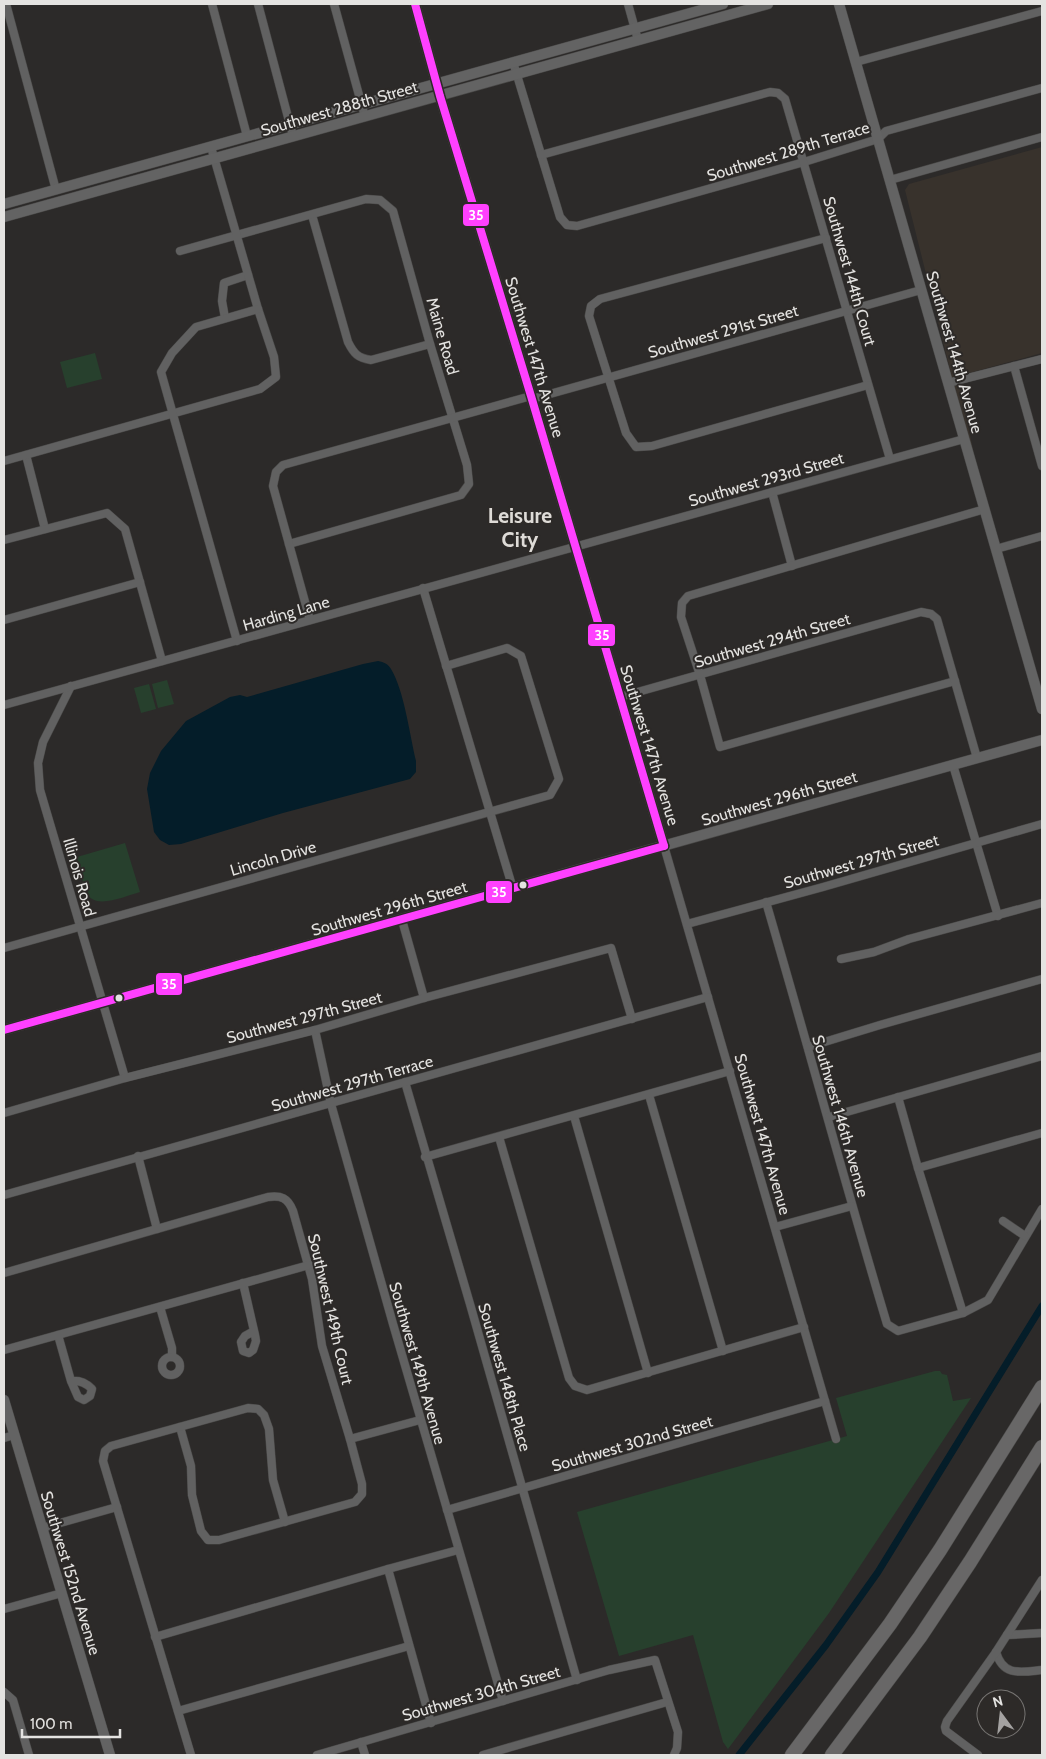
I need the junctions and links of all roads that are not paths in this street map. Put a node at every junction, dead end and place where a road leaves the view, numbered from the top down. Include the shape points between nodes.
1 (6, 4) edge
2 (212, 4) edge
3 (258, 4) edge
4 (334, 4) edge
5 (415, 4) edge
6 (628, 4) edge
7 (724, 4) edge
8 (768, 4) edge
9 (839, 4) edge
10 (1042, 10) edge
11 (635, 28) junction
12 (638, 40) junction
13 (513, 62) junction
14 (856, 62) junction
15 (517, 74) junction
16 (436, 84) junction
17 (1042, 88) edge
18 (440, 96) junction
19 (361, 105) junction
20 (364, 117) junction
21 (290, 124) junction
22 (247, 136) junction
23 (293, 136) junction
24 (1042, 137) edge
25 (878, 139) junction
26 (211, 147) junction
27 (541, 155) junction
28 (214, 158) junction
29 (804, 162) junction
30 (890, 180) junction
31 (56, 190) junction
32 (4, 204) edge
33 (312, 215) junction
34 (4, 217) edge
35 (236, 235) junction
36 (826, 238) junction
37 (180, 250) dead end
38 (248, 275) junction
39 (921, 290) junction
40 (258, 308) junction
41 (847, 311) junction
42 (225, 318) junction
43 (430, 344) junction
44 (1042, 359) edge
45 (1014, 366) junction
46 (608, 378) junction
47 (948, 383) junction
48 (868, 385) junction
49 (532, 398) junction
50 (172, 414) junction
51 (453, 418) junction
52 (964, 438) junction
53 (26, 455) junction
54 (890, 459) junction
55 (4, 461) edge
56 (1042, 466) edge
57 (772, 492) junction
58 (985, 509) junction
59 (45, 528) junction
60 (1042, 536) edge
61 (4, 540) edge
62 (288, 544) junction
63 (575, 546) junction
64 (996, 549) junction
65 (792, 566) junction
66 (140, 582) junction
67 (423, 588) junction
68 (4, 620) edge
69 (310, 620) junction
70 (237, 641) junction
71 (162, 661) junction
72 (446, 666) junction
73 (700, 675) junction
74 (955, 681) junction
75 (71, 686) junction
76 (620, 697) junction
77 (4, 705) edge
78 (1042, 708) edge
79 (1042, 740) edge
80 (977, 758) junction
81 (954, 765) junction
82 (490, 812) junction
83 (1042, 824) edge
84 (976, 842) junction
85 (664, 846) junction
86 (513, 889) junction
87 (766, 902) junction
88 (1042, 903) edge
89 (998, 916) junction
90 (402, 920) junction
91 (687, 924) junction
92 (80, 926) junction
93 (4, 945) edge
94 (841, 959) dead end
95 (1042, 979) edge
96 (708, 996) junction
97 (424, 998) junction
98 (103, 1003) junction
99 (632, 1019) junction
100 (4, 1030) edge
101 (315, 1030) junction
102 (808, 1047) junction
103 (1042, 1056) edge
104 (730, 1071) junction
105 (125, 1078) junction
106 (405, 1082) junction
107 (648, 1095) junction
108 (898, 1097) junction
109 (331, 1104) junction
110 (4, 1113) edge
111 (574, 1116) junction
112 (829, 1117) junction
113 (1042, 1133) edge
114 (499, 1137) junction
115 (138, 1156) junction
116 (426, 1157) junction
117 (918, 1168) junction
118 (4, 1195) edge
119 (852, 1206) junction
120 (1042, 1209) edge
121 (1003, 1221) dead end
122 (775, 1226) junction
123 (157, 1229) junction
124 (1025, 1236) junction
125 (308, 1265) junction
126 (4, 1273) edge
127 (243, 1283) junction
128 (160, 1307) junction
129 (963, 1313) junction
130 (804, 1326) junction
131 (254, 1331) dead end
132 (58, 1335) junction
133 (4, 1350) edge
134 (723, 1351) junction
135 (172, 1357) dead end
136 (648, 1373) junction
137 (71, 1381) dead end
138 (1042, 1387) edge
139 (4, 1400) edge
140 (825, 1401) junction
141 (420, 1420) junction
142 (180, 1427) junction
143 (9, 1436) edge
144 (350, 1439) junction
145 (836, 1439) dead end
146 (1042, 1447) edge
147 (522, 1490) junction
148 (117, 1507) junction
149 (447, 1510) junction
150 (285, 1522) junction
151 (42, 1528) junction
152 (458, 1550) junction
153 (388, 1569) junction
154 (1042, 1580) edge
155 (62, 1592) junction
156 (4, 1609) edge
157 (1042, 1633) edge
158 (1007, 1635) junction
159 (155, 1637) junction
160 (409, 1646) junction
161 (996, 1652) junction
162 (1042, 1670) edge
163 (577, 1680) junction
164 (4, 1693) edge
165 (504, 1701) junction
166 (668, 1702) junction
167 (178, 1711) junction
168 (431, 1723) junction
169 (361, 1742) junction
170 (676, 1752) edge
171 (29, 1755) edge
172 (110, 1755) edge
173 (190, 1755) edge
174 (316, 1755) edge
175 (365, 1755) edge
176 (488, 1755) edge
177 (792, 1755) edge
178 (832, 1755) edge
179 (978, 1755) edge

1 - 31 street
2 - 22 street
3 - 21 street
4 - 19 street
5 - 16 street, Southwest 147th Avenue
6 - 11 street
7 - 11 street, Southwest 288th Street
8 - 12 street, Southwest 288th Street
9 - 14 street, Southwest 144th Avenue
10 - 14 street
11 - 12 street
11 - 13 street, Southwest 288th Street
12 - 15 street, Southwest 288th Street
13 - 15 street
13 - 16 street, Southwest 288th Street
14 - 25 street, Southwest 144th Avenue
15 - 18 street, Southwest 288th Street
15 - 27 street
16 - 18 street, Southwest 147th Avenue
16 - 19 street, Southwest 288th Street
17 - 25 street, Southwest 289th Terrace via 886,131
18 - 20 street, Southwest 288th Street
18 - 49 street, Southwest 147th Avenue
19 - 20 street
19 - 21 street, Southwest 288th Street
20 - 23 street, Southwest 288th Street
21 - 22 street, Southwest 288th Street
21 - 23 street
22 - 26 street, Southwest 288th Street
23 - 28 street, Southwest 288th Street
24 - 30 street
25 - 29 street, Southwest 289th Terrace
25 - 30 street, Southwest 144th Avenue
26 - 28 street
26 - 31 street, Southwest 288th Street
27 - 29 street, Southwest 144th Court via 770,92 785,99
27 - 29 street, Southwest 289th Terrace via 560,217 567,225 577,226
28 - 34 street, Southwest 288th Street
28 - 35 street
29 - 36 street, Southwest 144th Court
30 - 39 street, Southwest 144th Avenue
31 - 32 street, Southwest 288th Street
33 - 35 street
33 - 43 street via 348,342 354,353 360,359 371,360
33 - 43 street, Maine Road via 366,199 380,200 393,211
35 - 37 street
35 - 38 street
36 - 41 street, Southwest 144th Court
36 - 46 street via 600,299 591,306 589,316
38 - 40 street
38 - 42 street via 224,283 222,302
39 - 41 street, Southwest 291st Street
39 - 47 street, Southwest 144th Avenue
40 - 42 street
40 - 50 street via 274,357 276,377 260,389
41 - 46 street, Southwest 291st Street
41 - 48 street, Southwest 144th Court
42 - 50 street via 196,327 172,353 161,372
43 - 51 street, Maine Road
44 - 45 street
45 - 47 street
45 - 56 street
46 - 48 street via 626,433 636,446 652,446
46 - 49 street, Southwest 291st Street
47 - 52 street, Southwest 144th Avenue
48 - 54 street, Southwest 144th Court
49 - 51 street, Southwest 291st Street
49 - 63 street, Southwest 147th Avenue
50 - 53 street
50 - 70 street
51 - 62 street, Southwest 291st Street via 283,465 276,472 273,486
51 - 62 street, Maine Road via 467,465 469,484 461,495
52 - 54 street, Southwest 293rd Street
52 - 58 street, Southwest 144th Avenue
53 - 55 street
53 - 59 street
54 - 57 street, Southwest 293rd Street
57 - 63 street, Southwest 293rd Street
57 - 65 street
58 - 64 street, Southwest 144th Avenue
58 - 65 street
59 - 61 street
59 - 66 street via 107,513 125,529
60 - 64 street
62 - 69 street
63 - 67 street, Harding Lane
63 - 76 street, Southwest 147th Avenue
64 - 78 street, Southwest 144th Avenue
65 - 73 street via 688,596 682,603 681,618
66 - 68 street
66 - 71 street
67 - 69 street, Harding Lane
67 - 72 street
69 - 70 street, Harding Lane
70 - 71 street, Harding Lane
71 - 75 street, Harding Lane
72 - 82 street
72 - 82 street, Lincoln Drive via 507,648 521,656 559,780 550,795
73 - 74 street, Southwest 294th Street via 921,612 931,614 937,620
73 - 74 street via 720,747
73 - 76 street, Southwest 294th Street
74 - 80 street
75 - 77 street, Harding Lane
75 - 92 street, Illinois Road via 42,742 38,763 40,790
76 - 85 street, Southwest 147th Avenue
79 - 80 street, Southwest 296th Street
80 - 81 street, Southwest 296th Street
81 - 84 street
81 - 85 street, Southwest 296th Street
82 - 86 street
82 - 92 street, Lincoln Drive
83 - 84 street, Southwest 297th Street
84 - 87 street, Southwest 297th Street
84 - 89 street
85 - 86 street, Southwest 296th Street
85 - 91 street, Southwest 147th Avenue
86 - 90 street, Southwest 296th Street
87 - 91 street, Southwest 297th Street
87 - 102 street, Southwest 146th Avenue
88 - 89 street
89 - 94 street
90 - 97 street
90 - 98 street, Southwest 296th Street
91 - 96 street, Southwest 147th Avenue
92 - 93 street, Lincoln Drive
92 - 98 street, Illinois Road
95 - 102 street
96 - 99 street, Southwest 297th Terrace
96 - 104 street, Southwest 147th Avenue
97 - 99 street, Southwest 297th Street via 611,948
97 - 101 street, Southwest 297th Street
98 - 100 street, Southwest 296th Street
98 - 105 street, Illinois Road
99 - 106 street, Southwest 297th Terrace
101 - 105 street, Southwest 297th Street
101 - 109 street, Southwest 149th Avenue
102 - 112 street, Southwest 146th Avenue
103 - 108 street
104 - 107 street
104 - 122 street, Southwest 147th Avenue
105 - 110 street, Southwest 297th Street
106 - 109 street, Southwest 297th Terrace
106 - 116 street, Southwest 148th Place
107 - 111 street
107 - 134 street
108 - 112 street
108 - 117 street
109 - 115 street, Southwest 297th Terrace
109 - 141 street, Southwest 149th Avenue
111 - 114 street
111 - 136 street
112 - 119 street, Southwest 146th Avenue
113 - 117 street
114 - 116 street
114 - 136 street via 569,1378 575,1386 587,1390
115 - 118 street, Southwest 297th Terrace
115 - 123 street
116 - 147 street, Southwest 148th Place
117 - 129 street
119 - 122 street
119 - 129 street, Southwest 146th Avenue via 887,1324 898,1331
120 - 124 street
121 - 124 street
122 - 130 street, Southwest 147th Avenue
123 - 125 street, Southwest 149th Court via 282,1197 290,1204
123 - 126 street
124 - 129 street via 988,1300
125 - 127 street
125 - 144 street, Southwest 149th Court via 322,1346
127 - 128 street
127 - 131 street
128 - 132 street
128 - 135 street
130 - 134 street
130 - 140 street, Southwest 147th Avenue
132 - 133 street
132 - 137 street
134 - 136 street
138 - 177 highway via 890,1624
139 - 143 street, Southwest 152nd Avenue
140 - 145 street, Southwest 147th Avenue
140 - 147 street, Southwest 302nd Street
141 - 144 street
141 - 149 street, Southwest 149th Avenue
142 - 148 street via 111,1446 105,1451 103,1461
142 - 150 street via 191,1466 192,1495 200,1531 208,1540 219,1540
142 - 150 street via 248,1408 258,1409 269,1429 273,1480
143 - 151 street, Southwest 152nd Avenue
144 - 150 street, Southwest 149th Court via 362,1494 355,1502
146 - 178 highway via 926,1628
147 - 149 street, Southwest 302nd Street
147 - 163 street, Southwest 148th Place
148 - 151 street
148 - 159 street
149 - 152 street, Southwest 149th Avenue
151 - 155 street, Southwest 152nd Avenue
152 - 153 street
152 - 165 street, Southwest 149th Avenue
153 - 159 street
153 - 160 street
154 - 158 street
155 - 156 street
155 - 172 street, Southwest 152nd Avenue
157 - 158 street
158 - 161 street
159 - 167 street
160 - 167 street
160 - 168 street
161 - 162 street via 999,1661 1012,1672
161 - 179 street via 945,1727
163 - 165 street, Southwest 304th Street
163 - 166 street, Southwest 304th Street via 655,1660
164 - 171 street via 12,1700
165 - 168 street, Southwest 304th Street
166 - 170 street via 678,1732
166 - 176 street
167 - 173 street
168 - 169 street, Southwest 304th Street
169 - 174 street, Southwest 304th Street
169 - 175 street

